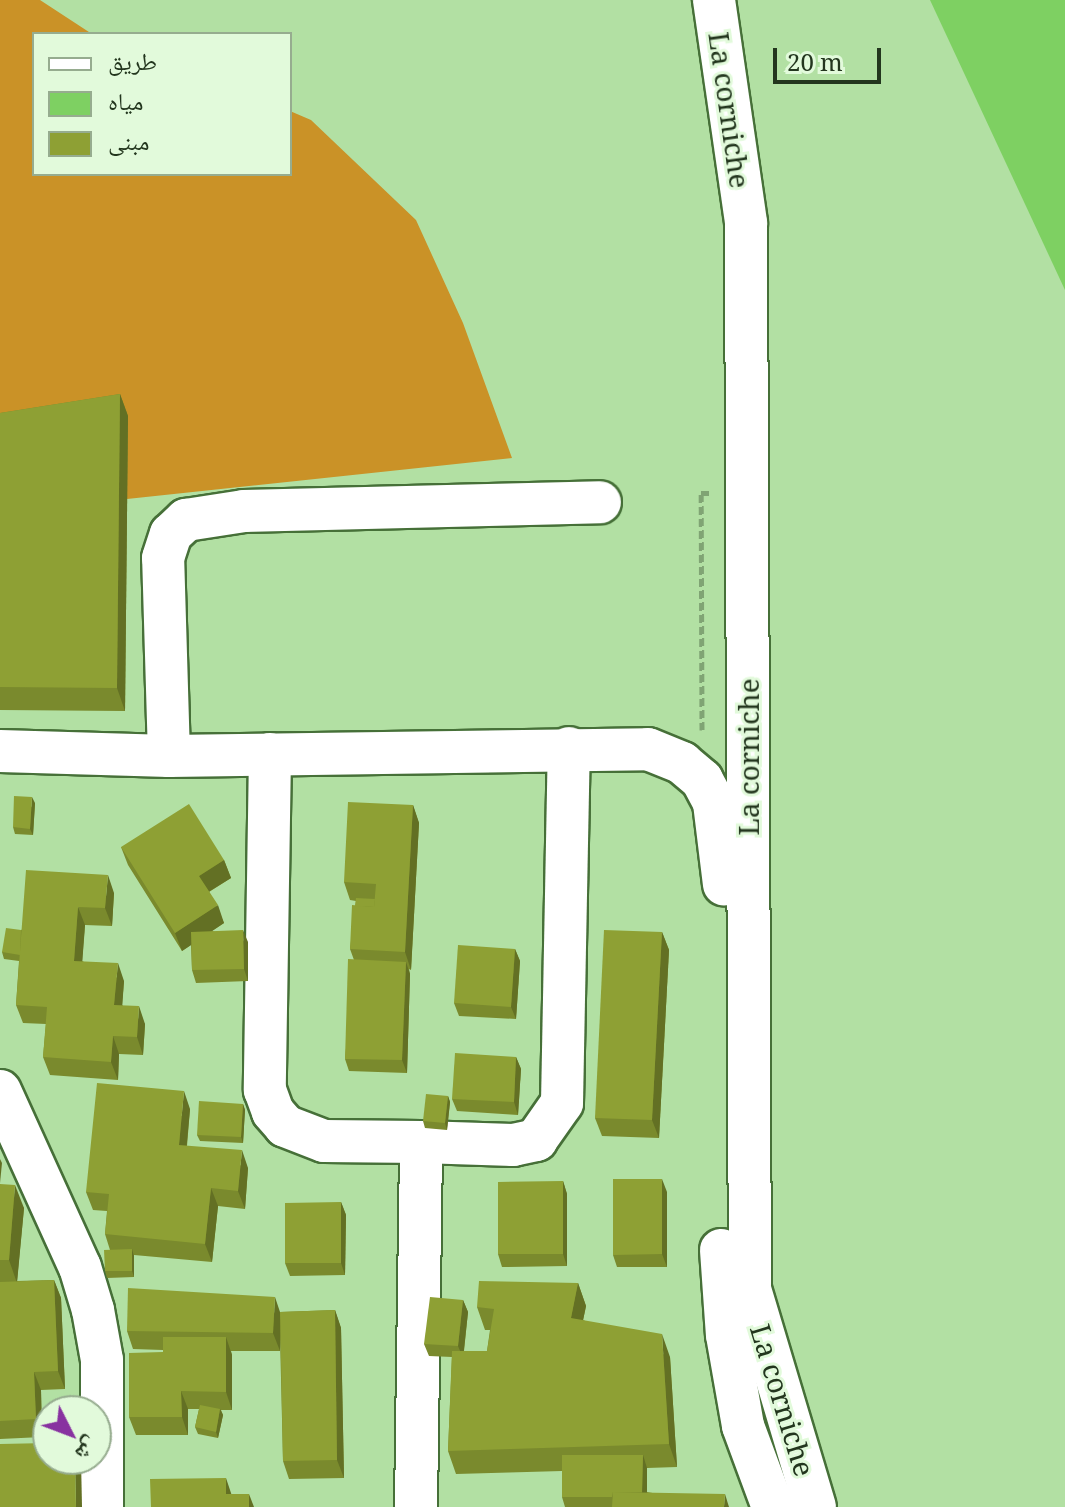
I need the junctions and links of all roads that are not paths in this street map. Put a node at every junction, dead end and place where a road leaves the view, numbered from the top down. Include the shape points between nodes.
1 (714, 0) edge
2 (600, 502) dead end
3 (569, 748) junction
4 (0, 751) edge
5 (270, 754) junction
6 (169, 756) junction
7 (0, 1091) edge
8 (421, 1142) junction
9 (102, 1507) edge
10 (416, 1507) edge
11 (773, 1507) edge
12 (815, 1507) edge

1 - 12 street, La corniche via 746,223 750,1289
2 - 6 street via 244,511 186,520 171,534 163,558
3 - 5 street
3 - 8 street via 562,1103 536,1140 513,1145
3 - 11 street via 648,749 682,763 702,780 714,803 724,854 721,1266 743,1426
4 - 6 street
5 - 6 street
5 - 8 street via 265,1090 273,1112 285,1126 324,1141
7 - 9 street via 80,1267 93,1310 102,1360
8 - 10 street

